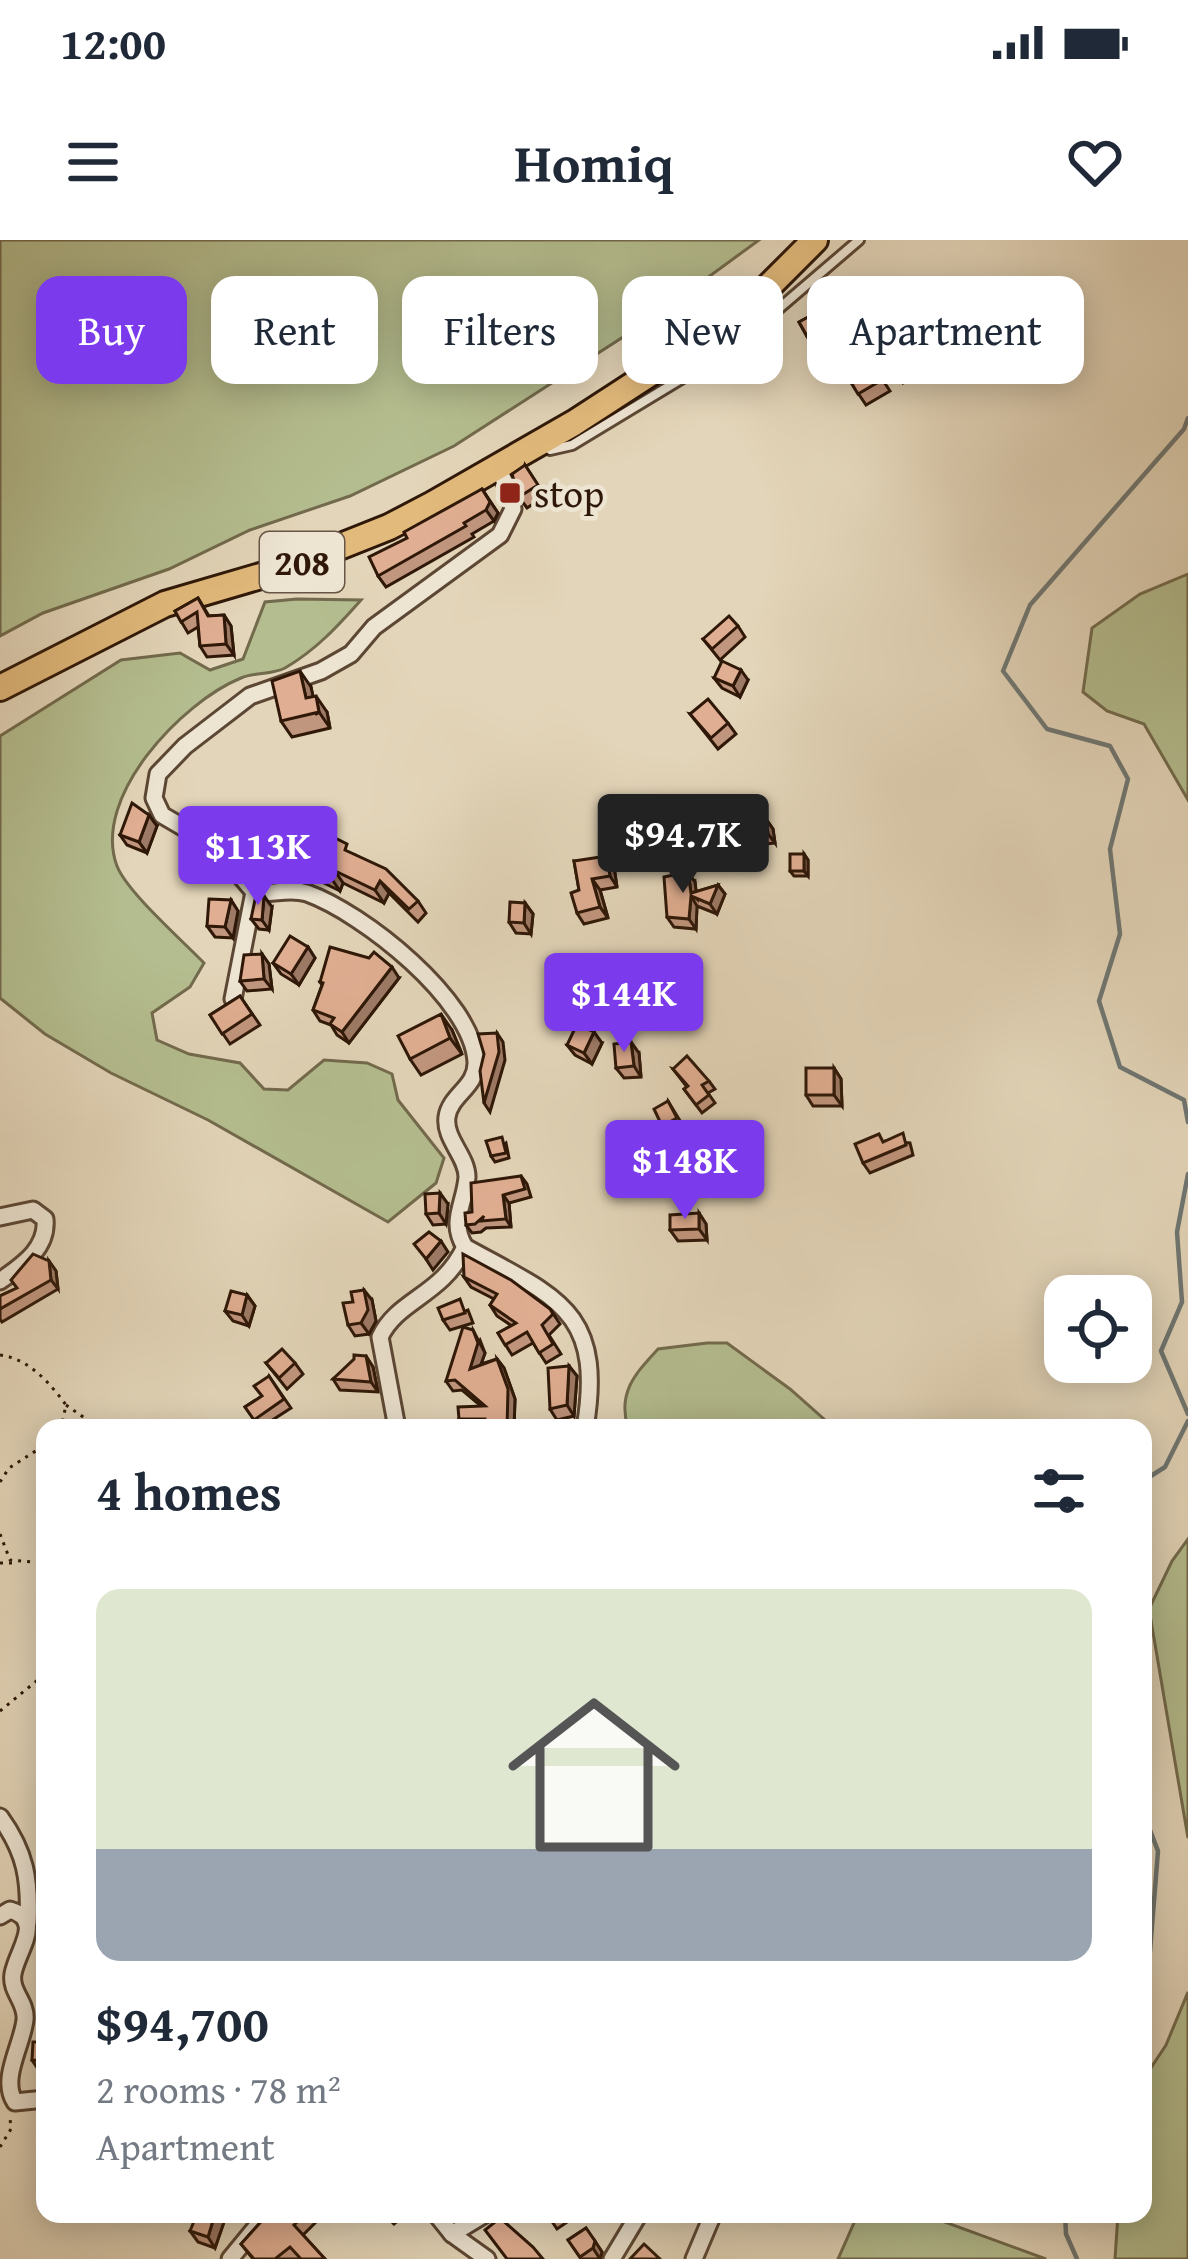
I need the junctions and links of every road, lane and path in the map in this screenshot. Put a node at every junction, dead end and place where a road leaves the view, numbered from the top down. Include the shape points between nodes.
1 (815, 240) edge
2 (859, 240) edge
3 (542, 441) junction
4 (497, 466) junction
5 (0, 688) edge
6 (254, 892) junction
7 (233, 999) edge
8 (0, 1217) edge
9 (465, 1247) junction
10 (0, 1281) edge
11 (0, 1355) edge
12 (66, 1405) junction
13 (63, 1419) edge
14 (85, 1419) edge
15 (396, 1419) edge
16 (585, 1419) edge
17 (36, 1451) edge
18 (0, 1482) edge
19 (0, 1534) edge
20 (0, 1563) edge
21 (23, 1563) junction
22 (36, 1563) edge
23 (36, 1682) edge
24 (0, 1711) edge
25 (0, 1817) edge
26 (0, 1916) edge
27 (28, 1923) junction
28 (36, 2100) edge
29 (10, 2116) dead end
30 (0, 2147) edge
31 (260, 2223) edge
32 (443, 2223) edge
33 (470, 2223) edge
34 (634, 2223) edge
35 (709, 2223) edge
36 (452, 2234) junction
37 (466, 2254) edge
38 (230, 2259) edge
39 (488, 2259) edge
40 (612, 2259) edge
41 (694, 2259) edge

1 - 3 main road, 208 via 751,304
2 - 3 lane via 734,347 572,445 550,451
3 - 4 main road, 208
4 - 5 main road, 208 via 389,527 166,604
4 - 6 street via 512,509 500,535 374,627 351,654 250,696 158,774 154,798 162,815 215,846
6 - 7 street
6 - 9 street via 306,892 370,929 443,995 469,1031 476,1073 446,1119 466,1170 456,1221
8 - 10 street via 33,1210 46,1230 40,1246
9 - 15 street via 444,1281 380,1337
9 - 16 street via 545,1290 576,1323 589,1355
11 - 12 path via 25,1362
12 - 13 path
12 - 14 path
17 - 18 path
19 - 21 path via 10,1560
20 - 21 path
21 - 22 path
23 - 24 path
25 - 27 street via 28,1869
26 - 27 street via 14,1910
27 - 28 street via 12,1982 26,2018 6,2090 15,2102
29 - 30 path
31 - 38 street
32 - 36 street
33 - 36 street
34 - 40 street
35 - 41 street
36 - 37 street
37 - 39 street

